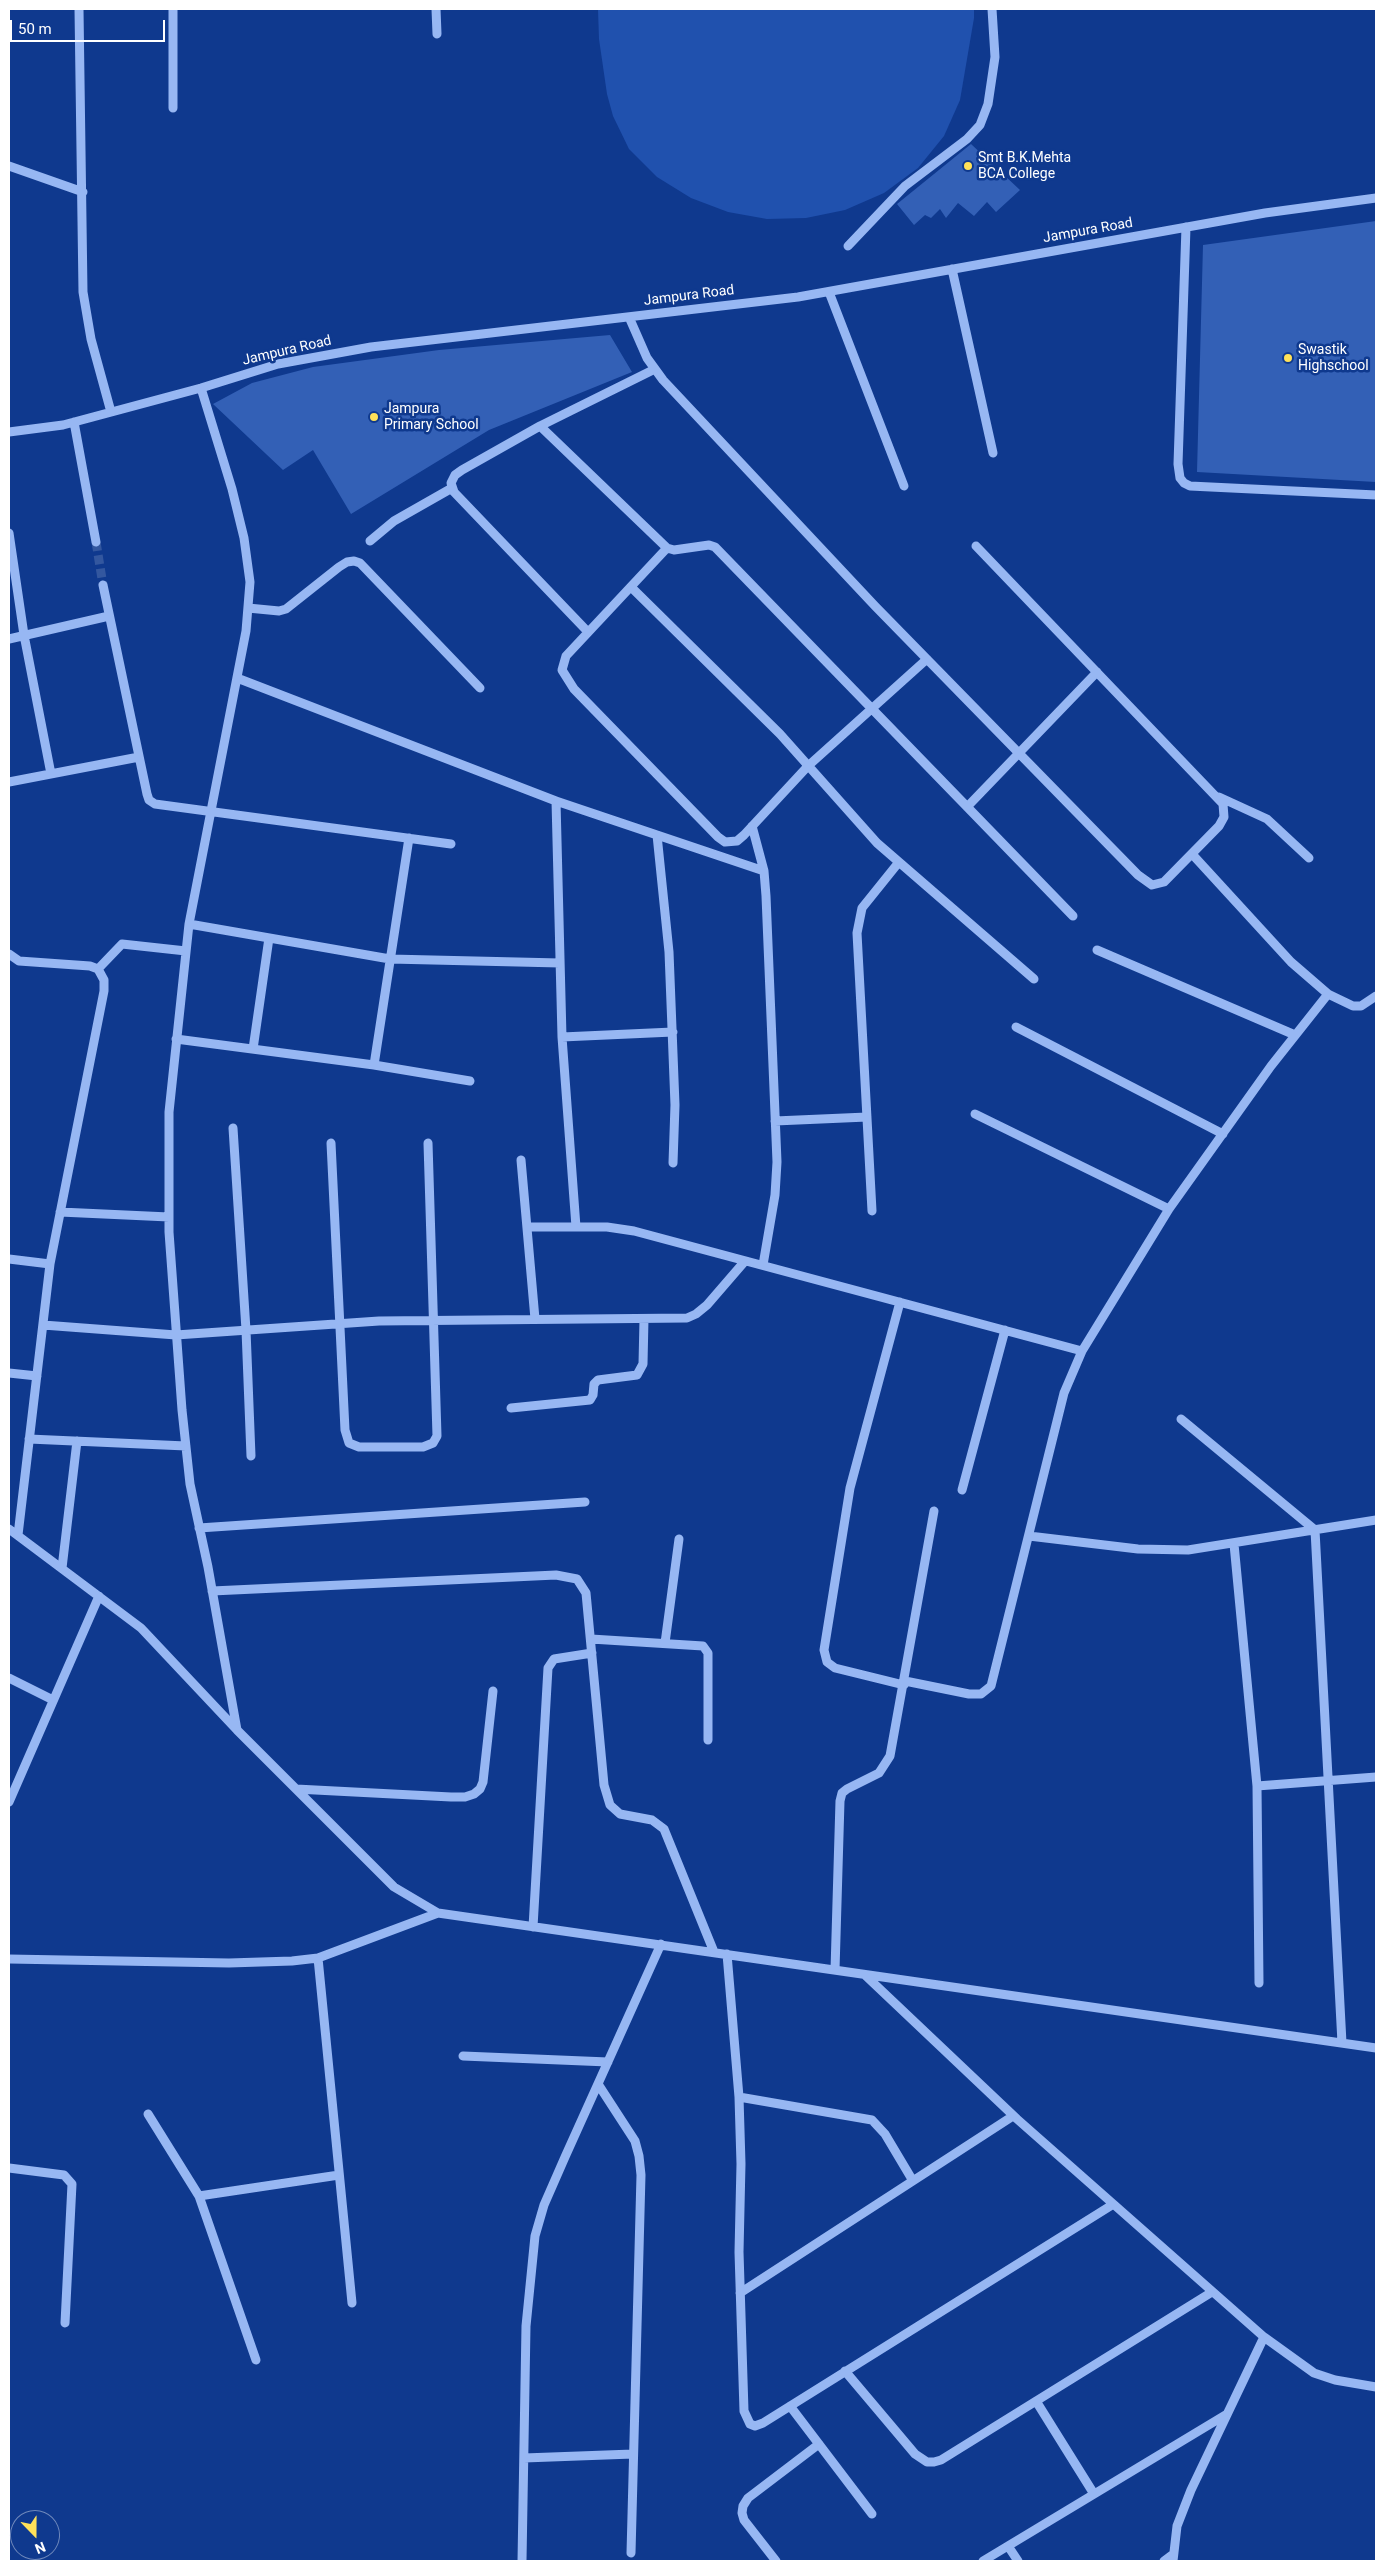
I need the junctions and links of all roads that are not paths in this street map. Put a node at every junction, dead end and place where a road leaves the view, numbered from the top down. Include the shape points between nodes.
1 (79, 9) edge
2 (173, 9) edge
3 (436, 9) edge
4 (992, 9) edge
5 (436, 34) dead end
6 (173, 108) dead end
7 (9, 166) edge
8 (83, 192) junction
9 (1376, 198) edge
10 (1186, 227) junction
11 (848, 246) dead end
12 (952, 269) junction
13 (829, 292) junction
14 (629, 317) junction
15 (655, 369) junction
16 (201, 388) junction
17 (111, 412) junction
18 (74, 422) junction
19 (540, 426) junction
20 (9, 432) edge
21 (993, 452) dead end
22 (904, 486) dead end
23 (452, 488) junction
24 (1376, 495) edge
25 (9, 533) edge
26 (370, 541) dead end
27 (96, 542) tunnel mouth
28 (976, 546) dead end
29 (667, 548) junction
30 (103, 585) tunnel mouth
31 (631, 587) junction
32 (248, 608) junction
33 (109, 616) junction
34 (588, 632) junction
35 (24, 635) junction
36 (9, 639) edge
37 (927, 659) junction
38 (1097, 672) junction
39 (237, 678) junction
40 (480, 688) dead end
41 (871, 708) junction
42 (1019, 754) junction
43 (139, 757) junction
44 (808, 766) junction
45 (51, 774) junction
46 (9, 782) edge
47 (1218, 797) junction
48 (556, 801) junction
49 (967, 807) junction
50 (211, 811) junction
51 (752, 826) junction
52 (657, 835) junction
53 (409, 838) junction
54 (451, 844) dead end
55 (1192, 854) junction
56 (1309, 858) dead end
57 (899, 862) junction
58 (764, 871) junction
59 (1073, 916) dead end
60 (189, 924) junction
61 (269, 938) junction
62 (1097, 950) dead end
63 (186, 951) junction
64 (9, 954) edge
65 (390, 959) junction
66 (560, 963) junction
67 (98, 969) junction
68 (1034, 979) dead end
69 (1328, 994) junction
70 (1376, 996) edge
71 (1016, 1027) dead end
72 (672, 1032) junction
73 (1295, 1035) junction
74 (562, 1037) junction
75 (176, 1039) junction
76 (253, 1049) junction
77 (374, 1065) junction
78 (470, 1081) dead end
79 (975, 1114) dead end
80 (867, 1117) junction
81 (775, 1121) junction
82 (232, 1128) dead end
83 (1223, 1134) junction
84 (331, 1143) dead end
85 (428, 1143) dead end
86 (521, 1160) dead end
87 (674, 1163) dead end
88 (1169, 1209) junction
89 (872, 1211) dead end
90 (60, 1212) junction
91 (169, 1217) junction
92 (527, 1227) junction
93 (576, 1227) junction
94 (9, 1259) edge
95 (745, 1261) junction
96 (50, 1264) junction
97 (763, 1266) junction
98 (900, 1302) junction
99 (535, 1319) junction
100 (644, 1319) junction
101 (434, 1320) junction
102 (341, 1323) junction
103 (43, 1325) junction
104 (246, 1330) junction
105 (1005, 1330) junction
106 (176, 1335) junction
107 (1082, 1351) junction
108 (9, 1373) edge
109 (37, 1376) junction
110 (511, 1408) dead end
111 (1181, 1419) dead end
112 (29, 1440) junction
113 (77, 1441) junction
114 (186, 1446) junction
115 (250, 1456) dead end
116 (962, 1490) dead end
117 (585, 1502) dead end
118 (934, 1511) dead end
119 (1376, 1520) edge
120 (200, 1528) junction
121 (9, 1529) edge
122 (1315, 1530) junction
123 (18, 1535) junction
124 (1029, 1536) junction
125 (679, 1539) dead end
126 (1234, 1544) junction
127 (62, 1568) junction
128 (212, 1591) junction
129 (99, 1596) junction
130 (591, 1639) junction
131 (665, 1643) junction
132 (592, 1653) junction
133 (9, 1678) edge
134 (905, 1683) junction
135 (492, 1691) dead end
136 (53, 1700) junction
137 (237, 1730) junction
138 (708, 1740) dead end
139 (1376, 1777) edge
140 (1328, 1780) junction
141 (1257, 1786) junction
142 (296, 1789) junction
143 (9, 1802) edge
144 (438, 1913) junction
145 (533, 1926) junction
146 (661, 1944) junction
147 (714, 1952) junction
148 (727, 1954) junction
149 (318, 1958) junction
150 (9, 1959) edge
151 (835, 1970) junction
152 (865, 1975) junction
153 (1259, 1983) dead end
154 (1342, 2043) junction
155 (1376, 2048) edge
156 (463, 2056) dead end
157 (608, 2062) junction
158 (598, 2084) junction
159 (739, 2097) junction
160 (148, 2114) dead end
161 (1014, 2116) junction
162 (9, 2168) edge
163 (339, 2175) junction
164 (913, 2181) junction
165 (199, 2196) junction
166 (1112, 2205) junction
167 (1212, 2292) junction
168 (740, 2294) junction
169 (352, 2303) dead end
170 (65, 2323) dead end
171 (1264, 2338) junction
172 (256, 2360) dead end
173 (845, 2371) junction
174 (1376, 2387) edge
175 (1036, 2401) junction
176 (790, 2406) junction
177 (1227, 2414) junction
178 (819, 2444) junction
179 (633, 2454) junction
180 (524, 2458) junction
181 (1094, 2494) junction
182 (872, 2514) dead end
183 (1008, 2546) junction
184 (631, 2553) dead end
185 (1173, 2558) edge
186 (522, 2561) edge
187 (776, 2561) edge
188 (983, 2561) edge
189 (1018, 2561) edge
190 (1164, 2561) edge

1 - 8 street
2 - 6 street
3 - 5 street
4 - 11 street via 995,57 988,104 980,124 967,139 905,186
7 - 8 street
8 - 17 street via 83,292 90,339
9 - 10 street, Jampura Road
10 - 12 street, Jampura Road
10 - 24 street via 1180,478 1190,486
12 - 13 street, Jampura Road
12 - 21 street
13 - 14 street, Jampura Road
13 - 22 street
14 - 15 street
14 - 16 street, Jampura Road via 371,347 278,364
15 - 19 street
15 - 37 street
16 - 17 street, Jampura Road
16 - 32 street via 244,538 250,582
17 - 18 street, Jampura Road
18 - 20 street, Jampura Road
18 - 27 street
19 - 23 street via 462,470 452,480
19 - 29 street
23 - 26 street via 394,521
23 - 34 street
25 - 35 street
28 - 38 street
29 - 31 street
29 - 41 street via 674,550 709,544 715,547
30 - 33 street
31 - 34 street
31 - 44 street via 780,734
32 - 39 street
32 - 40 street via 286,609 339,567 354,561
33 - 35 street
33 - 43 street
34 - 51 street via 562,663 564,676 574,689 718,837 725,842 737,841
35 - 36 street
35 - 45 street
37 - 41 street
37 - 42 street
38 - 42 street
38 - 47 street
39 - 48 street
39 - 50 street
41 - 44 street
41 - 49 street
42 - 49 street
42 - 55 street via 1145,882 1157,885 1164,882
43 - 45 street
43 - 50 street via 149,800 160,807
44 - 51 street
44 - 57 street via 877,844
45 - 46 street
47 - 55 street via 1225,811 1224,817
47 - 56 street via 1267,819
48 - 52 street
48 - 66 street
49 - 59 street
50 - 53 street
50 - 60 street
51 - 58 street
52 - 58 street
52 - 72 street via 670,952
53 - 54 street
53 - 65 street
55 - 69 street via 1291,962
57 - 68 street
57 - 80 street via 862,908 857,933
58 - 81 street
60 - 61 street
60 - 63 street
61 - 65 street
61 - 76 street
62 - 73 street
63 - 67 street via 122,944
63 - 75 street
64 - 67 street via 19,961
65 - 66 street
65 - 77 street
66 - 74 street
67 - 90 street via 104,980 104,992
69 - 70 street via 1353,1006 1361,1006
69 - 73 street
71 - 83 street
72 - 74 street
72 - 87 street
73 - 83 street
74 - 93 street
75 - 76 street
75 - 91 street via 169,1112
76 - 77 street
77 - 78 street
79 - 88 street
80 - 81 street
80 - 89 street
81 - 97 street via 776,1195
82 - 104 street
83 - 88 street
84 - 102 street
85 - 101 street
86 - 92 street
88 - 107 street
90 - 91 street
90 - 96 street
91 - 106 street
92 - 93 street
92 - 99 street
93 - 95 street via 634,1231
94 - 96 street
95 - 97 street
95 - 100 street via 696,1314 687,1318
96 - 103 street
97 - 98 street
98 - 105 street
98 - 134 street via 850,1488 824,1650 827,1662 835,1668
99 - 100 street
99 - 101 street
100 - 110 street via 643,1364 637,1375 598,1380 590,1400
101 - 102 street
101 - 102 street via 437,1436 433,1443 423,1446 359,1447 349,1443
102 - 104 street
103 - 106 street
103 - 109 street
104 - 106 street
104 - 115 street
105 - 107 street
105 - 116 street
106 - 114 street
107 - 124 street via 1064,1393
108 - 109 street
109 - 112 street
111 - 122 street
112 - 113 street
112 - 123 street
113 - 114 street
113 - 127 street
114 - 120 street
117 - 120 street
118 - 134 street
119 - 122 street
120 - 128 street
121 - 123 street
122 - 126 street
122 - 140 street
123 - 127 street
124 - 126 street via 1138,1549 1188,1550
124 - 134 street via 991,1686 981,1694 969,1694
125 - 131 street
126 - 141 street
127 - 129 street
128 - 130 street via 556,1575 577,1579 582,1585 586,1593
128 - 137 street
129 - 136 street
129 - 137 street via 141,1628
130 - 131 street
130 - 132 street
131 - 138 street via 698,1645 706,1649
132 - 145 street via 554,1659 548,1668
132 - 147 street via 604,1785 610,1805 620,1814 652,1820 664,1829
133 - 136 street
134 - 151 street via 890,1756 885,1766 872,1778 842,1793
135 - 142 street via 483,1782 474,1794 451,1797
136 - 143 street
137 - 142 street
139 - 140 street
140 - 141 street
140 - 154 street
141 - 153 street
142 - 144 street via 394,1887
144 - 145 street
144 - 149 street
145 - 146 street
146 - 147 street
146 - 157 street
147 - 148 street
148 - 151 street
148 - 159 street
149 - 150 street via 229,1963
149 - 163 street
151 - 152 street
152 - 154 street
152 - 161 street
154 - 155 street
156 - 157 street
157 - 158 street
158 - 179 street via 628,2128 640,2156
158 - 180 street via 544,2205 535,2236 526,2326
159 - 164 street via 872,2120 885,2134
159 - 168 street
160 - 165 street
161 - 164 street
161 - 166 street
162 - 170 street via 64,2175 72,2184
163 - 165 street
163 - 169 street
164 - 168 street
165 - 172 street
166 - 167 street
166 - 173 street
167 - 171 street
167 - 175 street
168 - 176 street via 746,2419 755,2426
171 - 174 street via 1314,2373
171 - 177 street
173 - 175 street via 915,2454 927,2462 942,2460
173 - 176 street
175 - 181 street
176 - 178 street
177 - 181 street
177 - 185 street via 1177,2526
178 - 182 street
178 - 187 street via 748,2498 743,2506 744,2520
179 - 180 street
179 - 184 street
180 - 186 street
181 - 183 street
183 - 188 street
183 - 189 street
185 - 190 street

